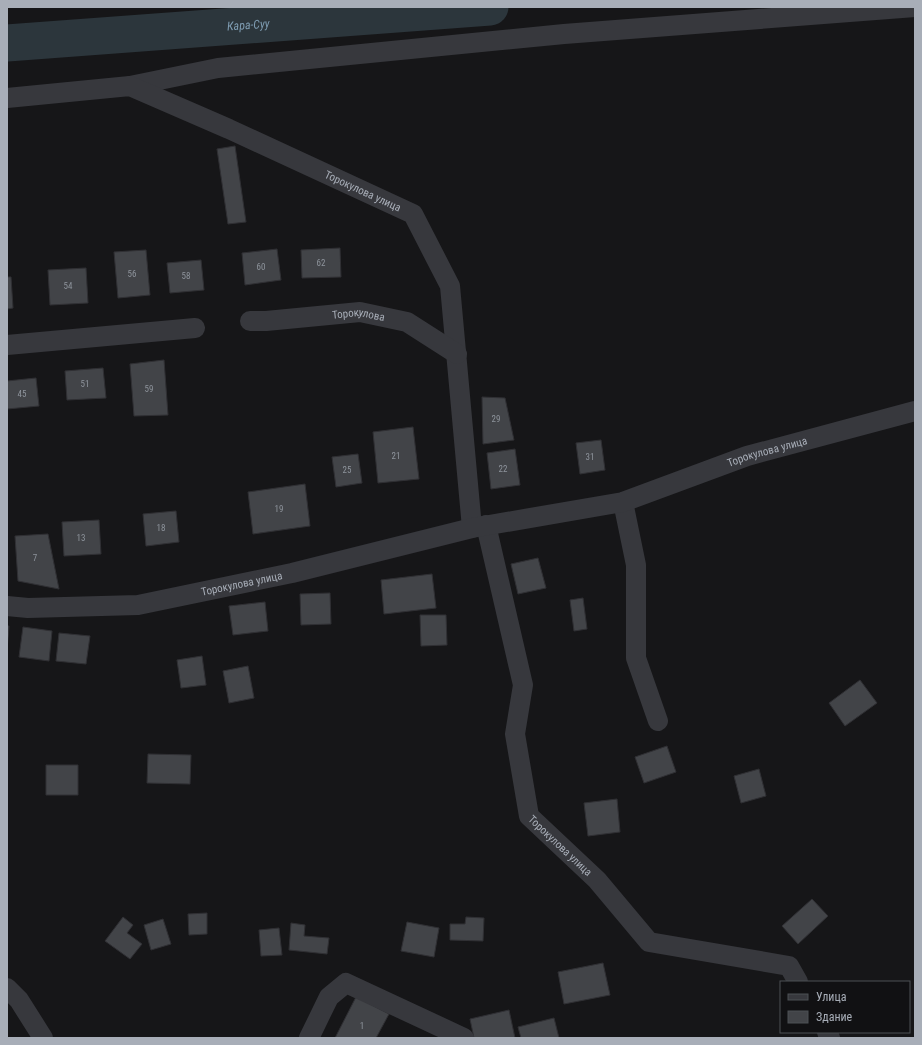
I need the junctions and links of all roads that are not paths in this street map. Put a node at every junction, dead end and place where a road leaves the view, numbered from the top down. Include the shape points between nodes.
1 (915, 7) edge
2 (130, 86) junction
3 (7, 98) edge
4 (250, 321) dead end
5 (195, 328) dead end
6 (7, 345) edge
7 (456, 354) junction
8 (915, 411) edge
9 (623, 502) junction
10 (479, 526) junction
11 (7, 606) edge
12 (658, 721) dead end
13 (797, 981) edge
14 (7, 988) edge
15 (43, 1038) edge
16 (309, 1038) edge
17 (464, 1038) edge

1 - 2 street via 564,34 218,68
2 - 3 street, Торокулова улица
2 - 7 street, Торокулова улица via 413,214 450,286
4 - 7 street, Торокулова via 360,312 407,322
5 - 6 street
7 - 10 street, Торокулова улица
8 - 9 street, Торокулова улица via 747,456
9 - 10 street, Торокулова улица
9 - 12 street via 636,565 636,658
10 - 11 street, Торокулова улица via 292,573 138,605 28,608
10 - 13 street, Торокулова улица via 523,685 515,734 529,816 596,880 649,942 789,966
14 - 15 street via 19,1000
16 - 17 street via 329,997 346,983

